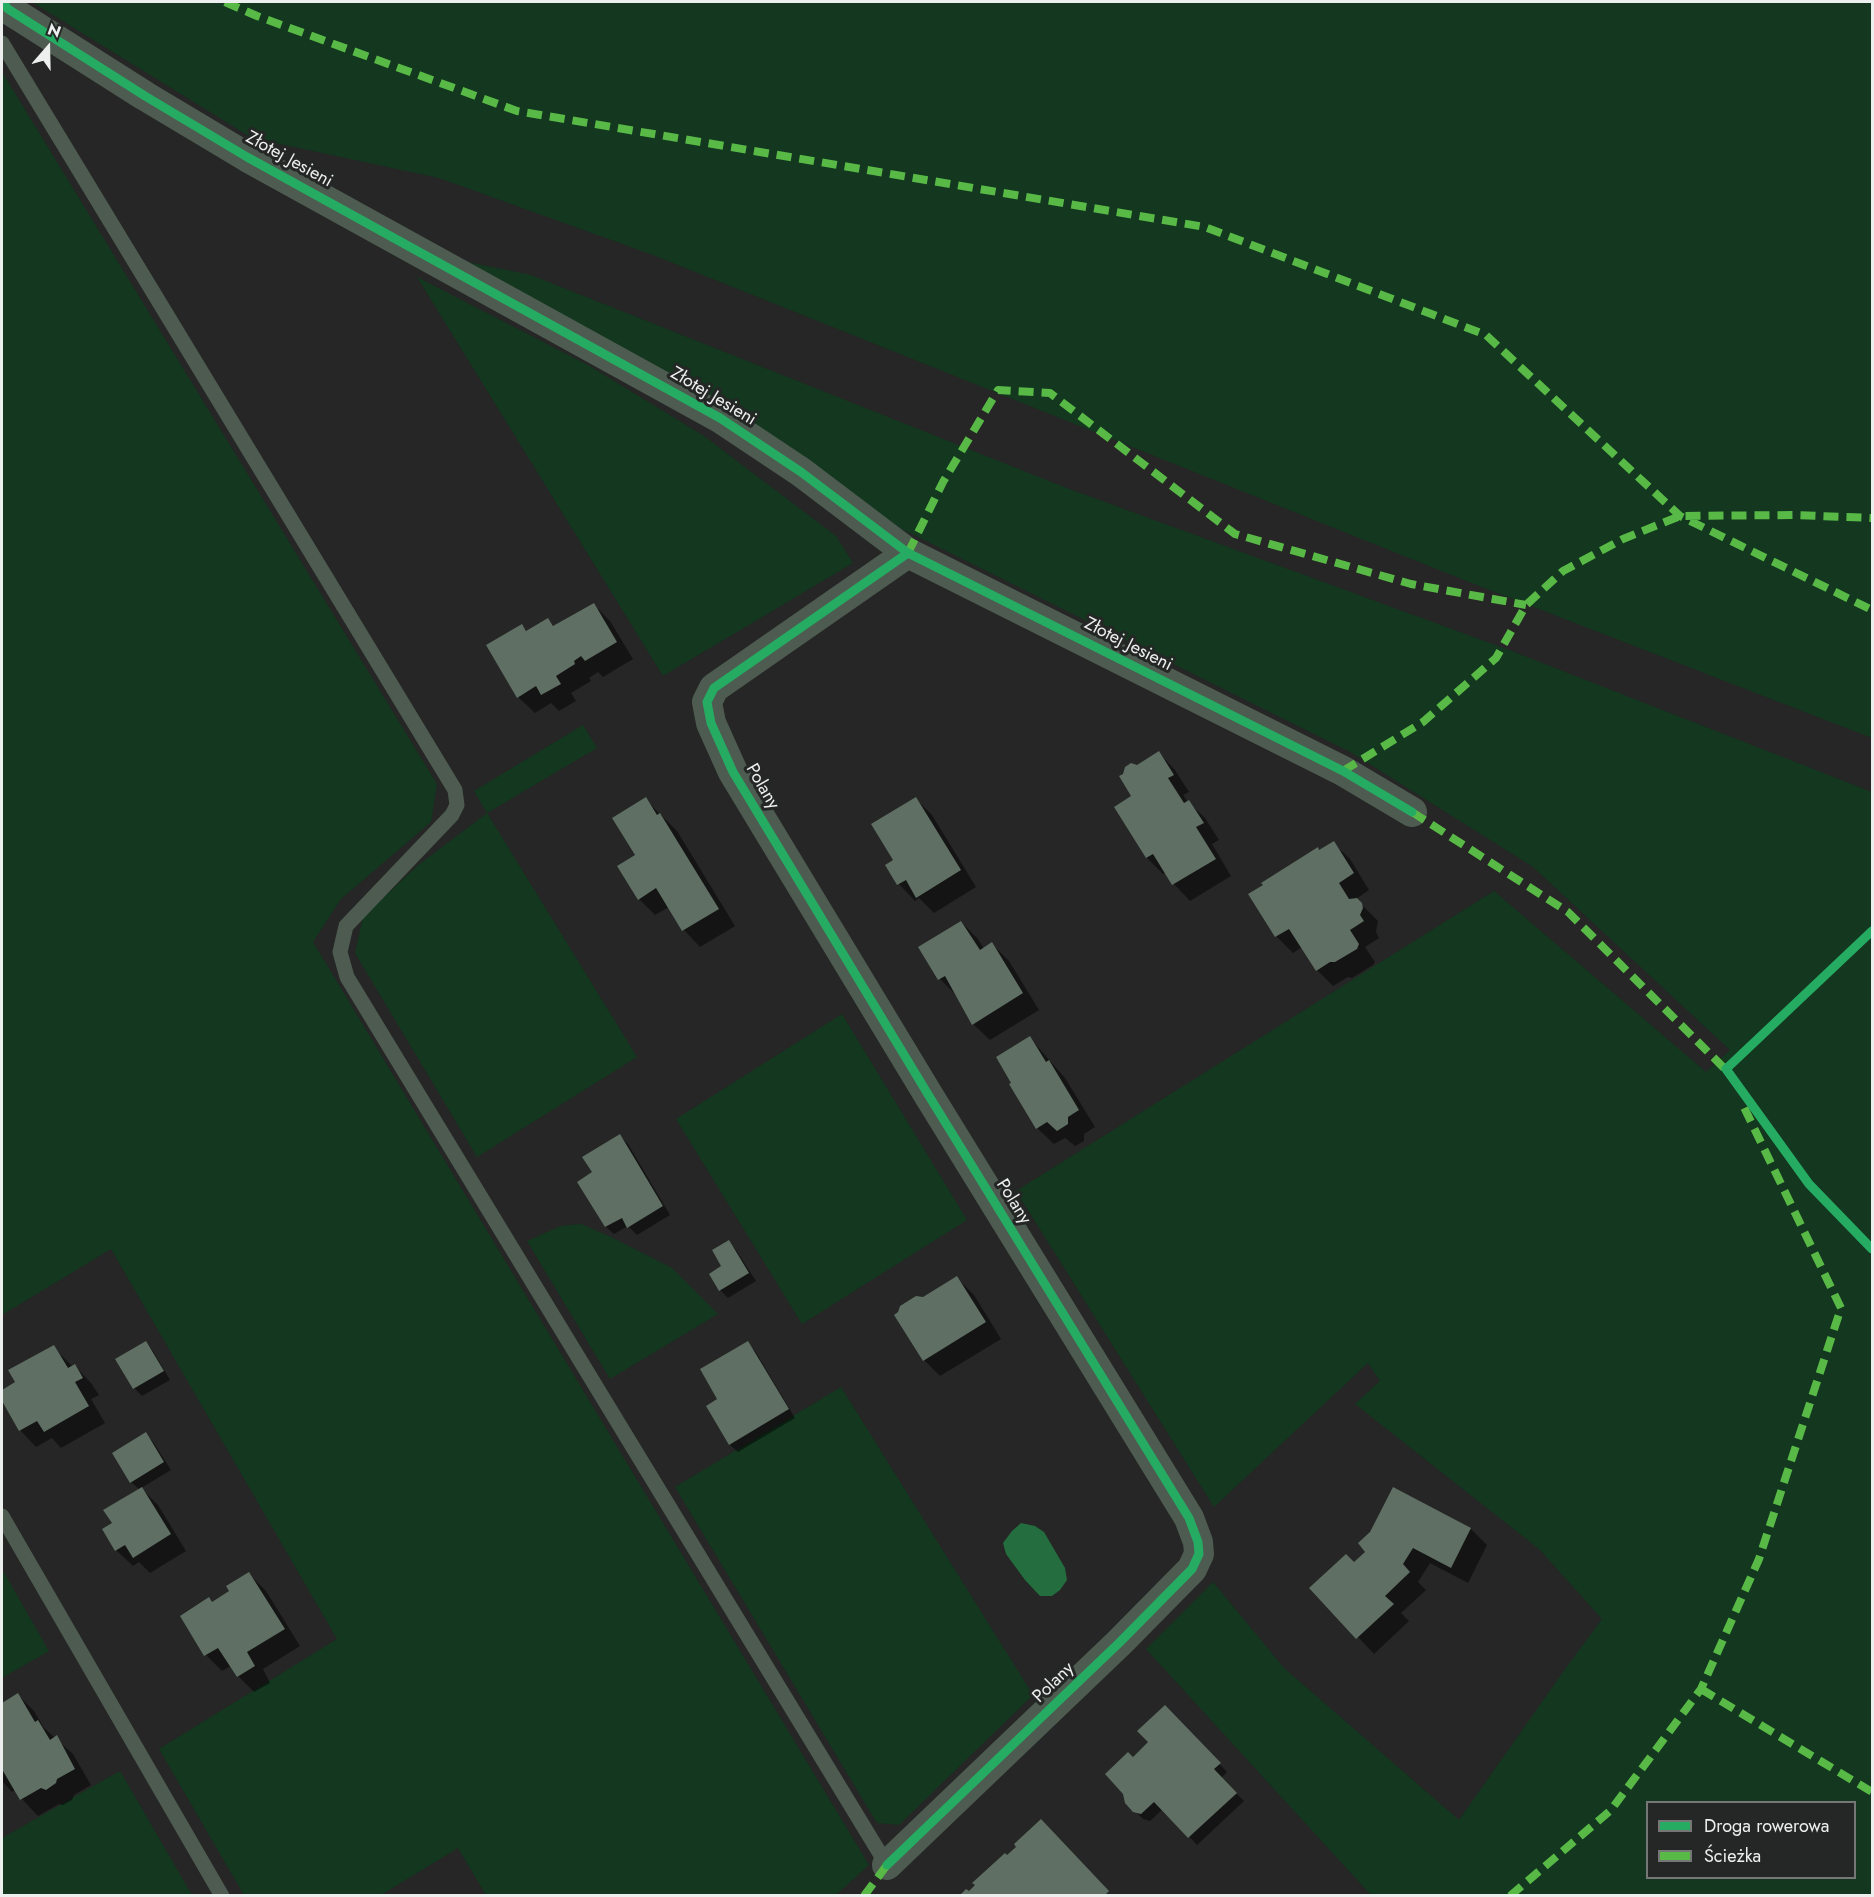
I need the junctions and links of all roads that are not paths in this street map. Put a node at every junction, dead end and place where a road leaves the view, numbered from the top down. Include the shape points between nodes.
1 (4, 9) edge
2 (2, 43) edge
3 (908, 553) junction
4 (1412, 812) dead end
5 (2, 1516) edge
6 (887, 1864) joint
7 (222, 1896) edge

1 - 3 street, Złotej Jesieni via 248,157 720,418 801,472
2 - 6 lane via 455,790 457,805 452,816 346,926 340,952 347,977
3 - 4 street, Złotej Jesieni via 1343,771
3 - 6 street, Polany via 714,688 707,702 711,723 734,772 776,843 1189,1518 1199,1554 1192,1569 1120,1642
5 - 7 lane

